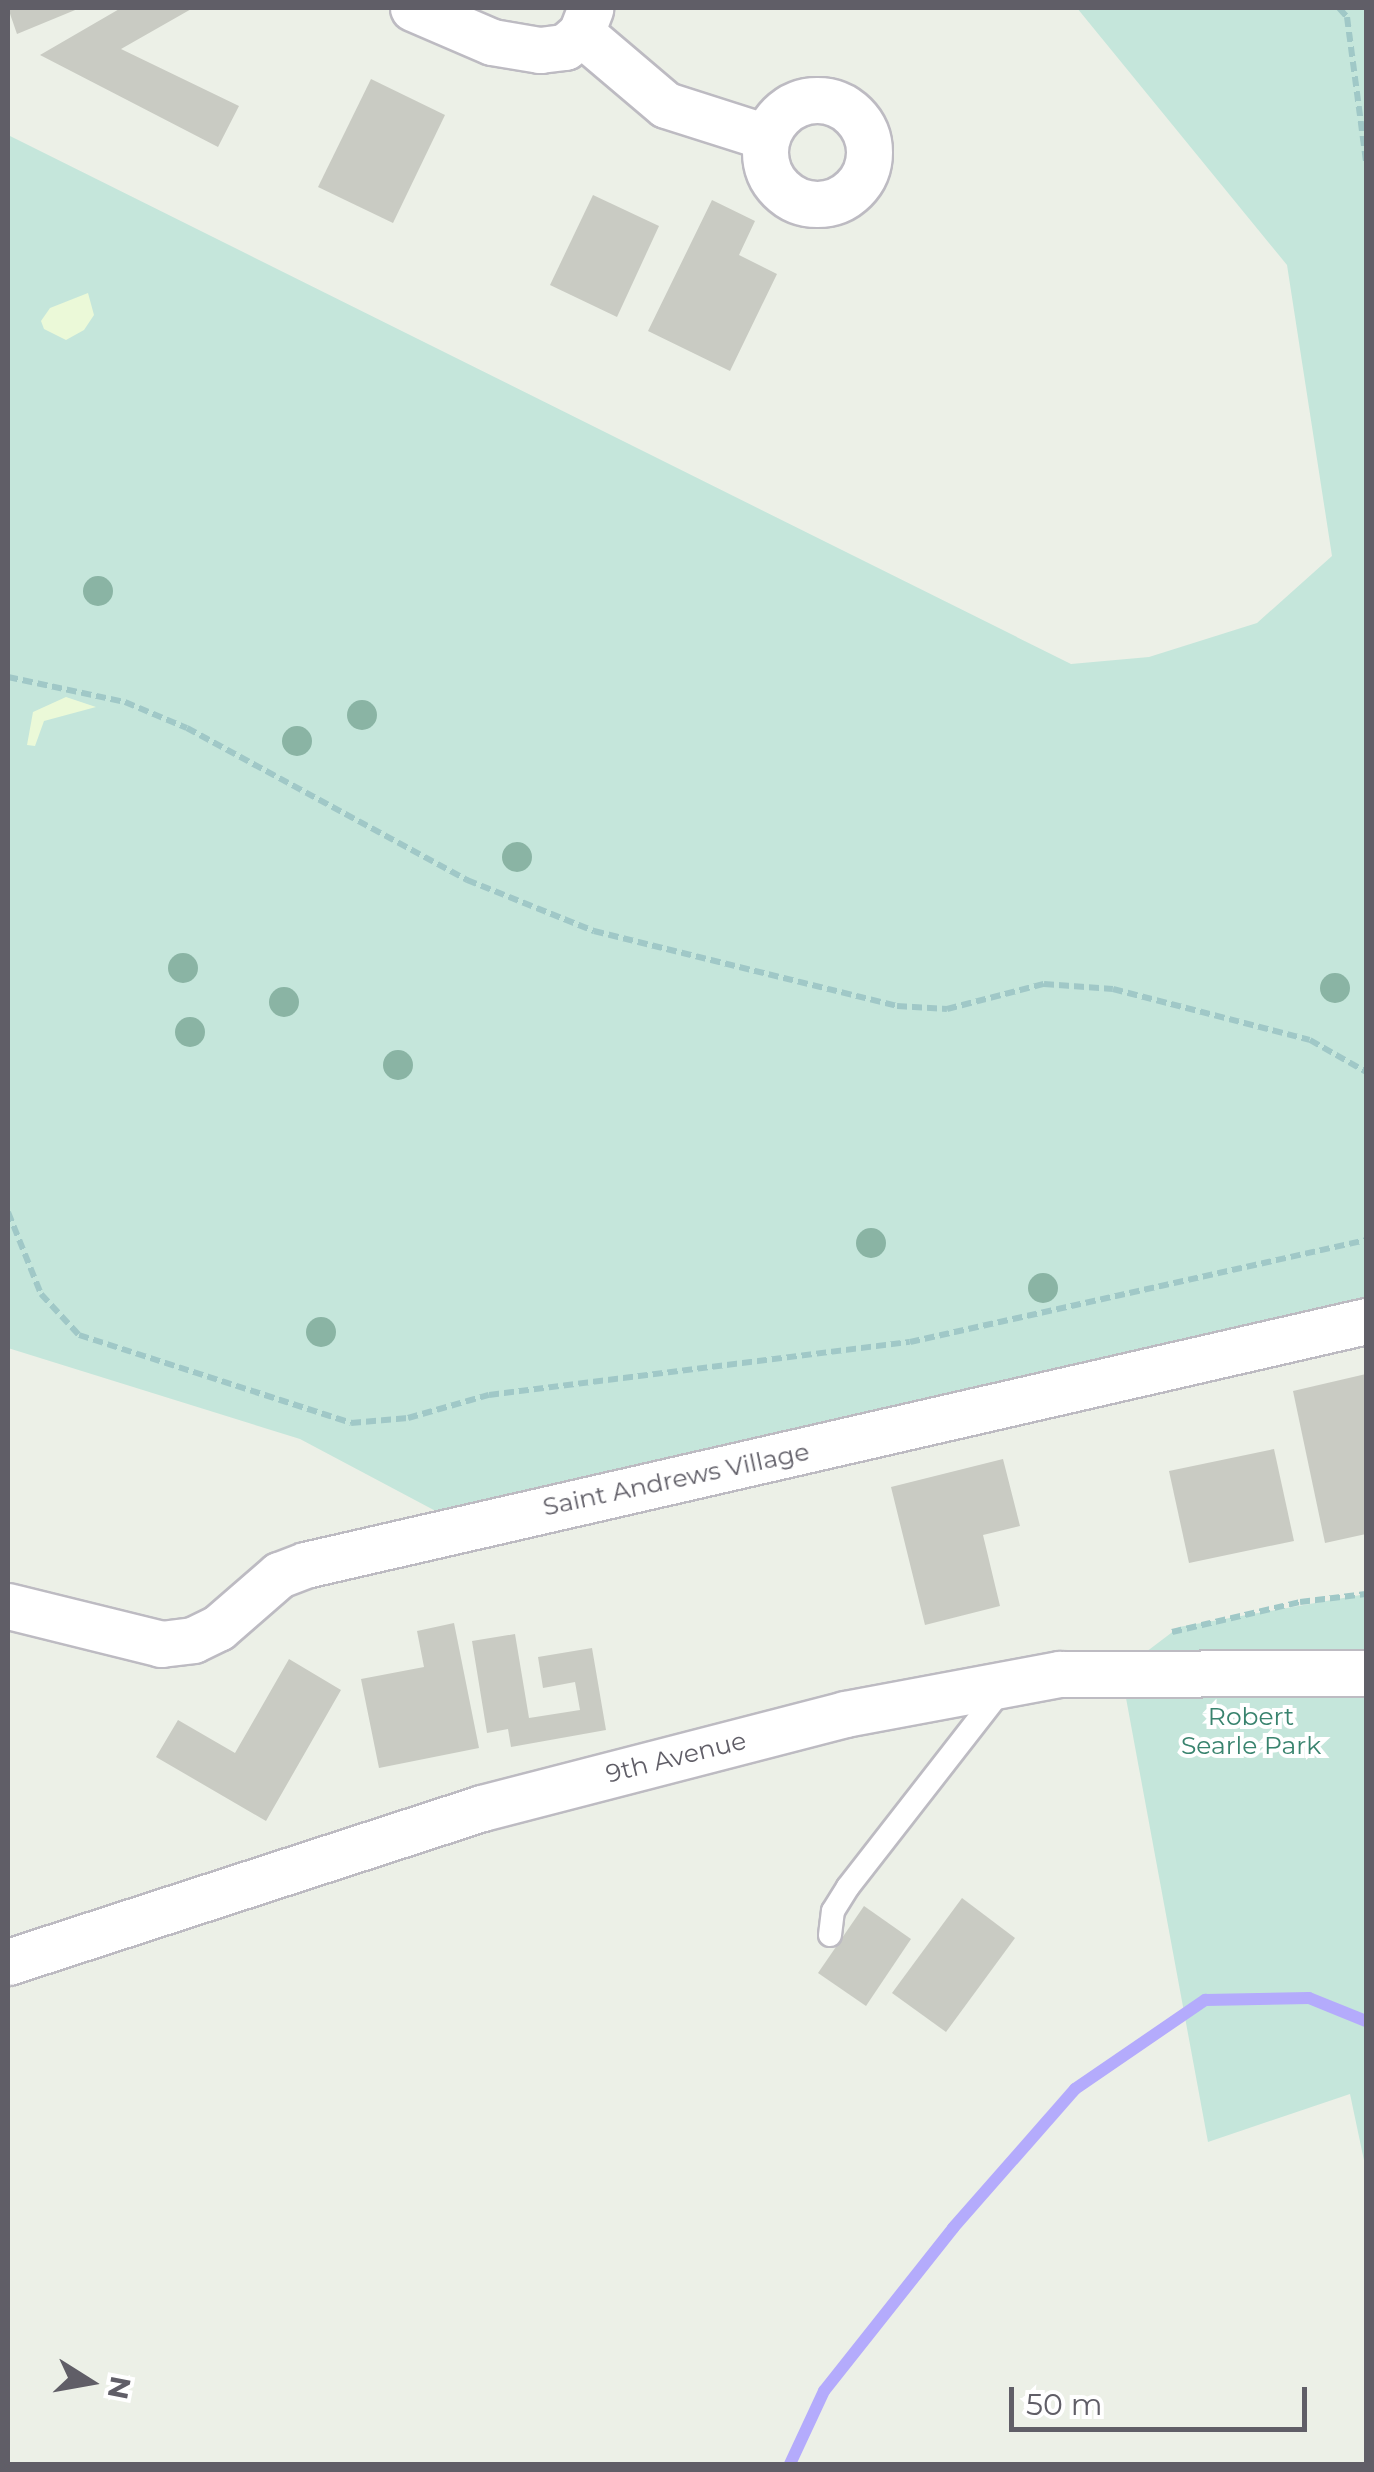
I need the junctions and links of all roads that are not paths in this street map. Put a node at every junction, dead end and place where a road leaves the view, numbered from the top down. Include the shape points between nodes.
1 (413, 8) edge
2 (586, 20) edge
3 (766, 136) dead end
4 (1366, 1321) edge
5 (8, 1606) edge
6 (1366, 1672) edge
7 (1008, 1681) junction
8 (830, 1935) dead end
9 (8, 1962) edge

1 - 2 street via 520,48 565,47
2 - 3 street via 666,105
4 - 5 street, Saint Andrews Village via 306,1566 279,1575 218,1628 182,1642 161,1644
6 - 7 street, 9th Avenue via 1122,1671
7 - 8 lane via 848,1887 833,1911
7 - 9 street, 9th Avenue via 845,1714 482,1808

